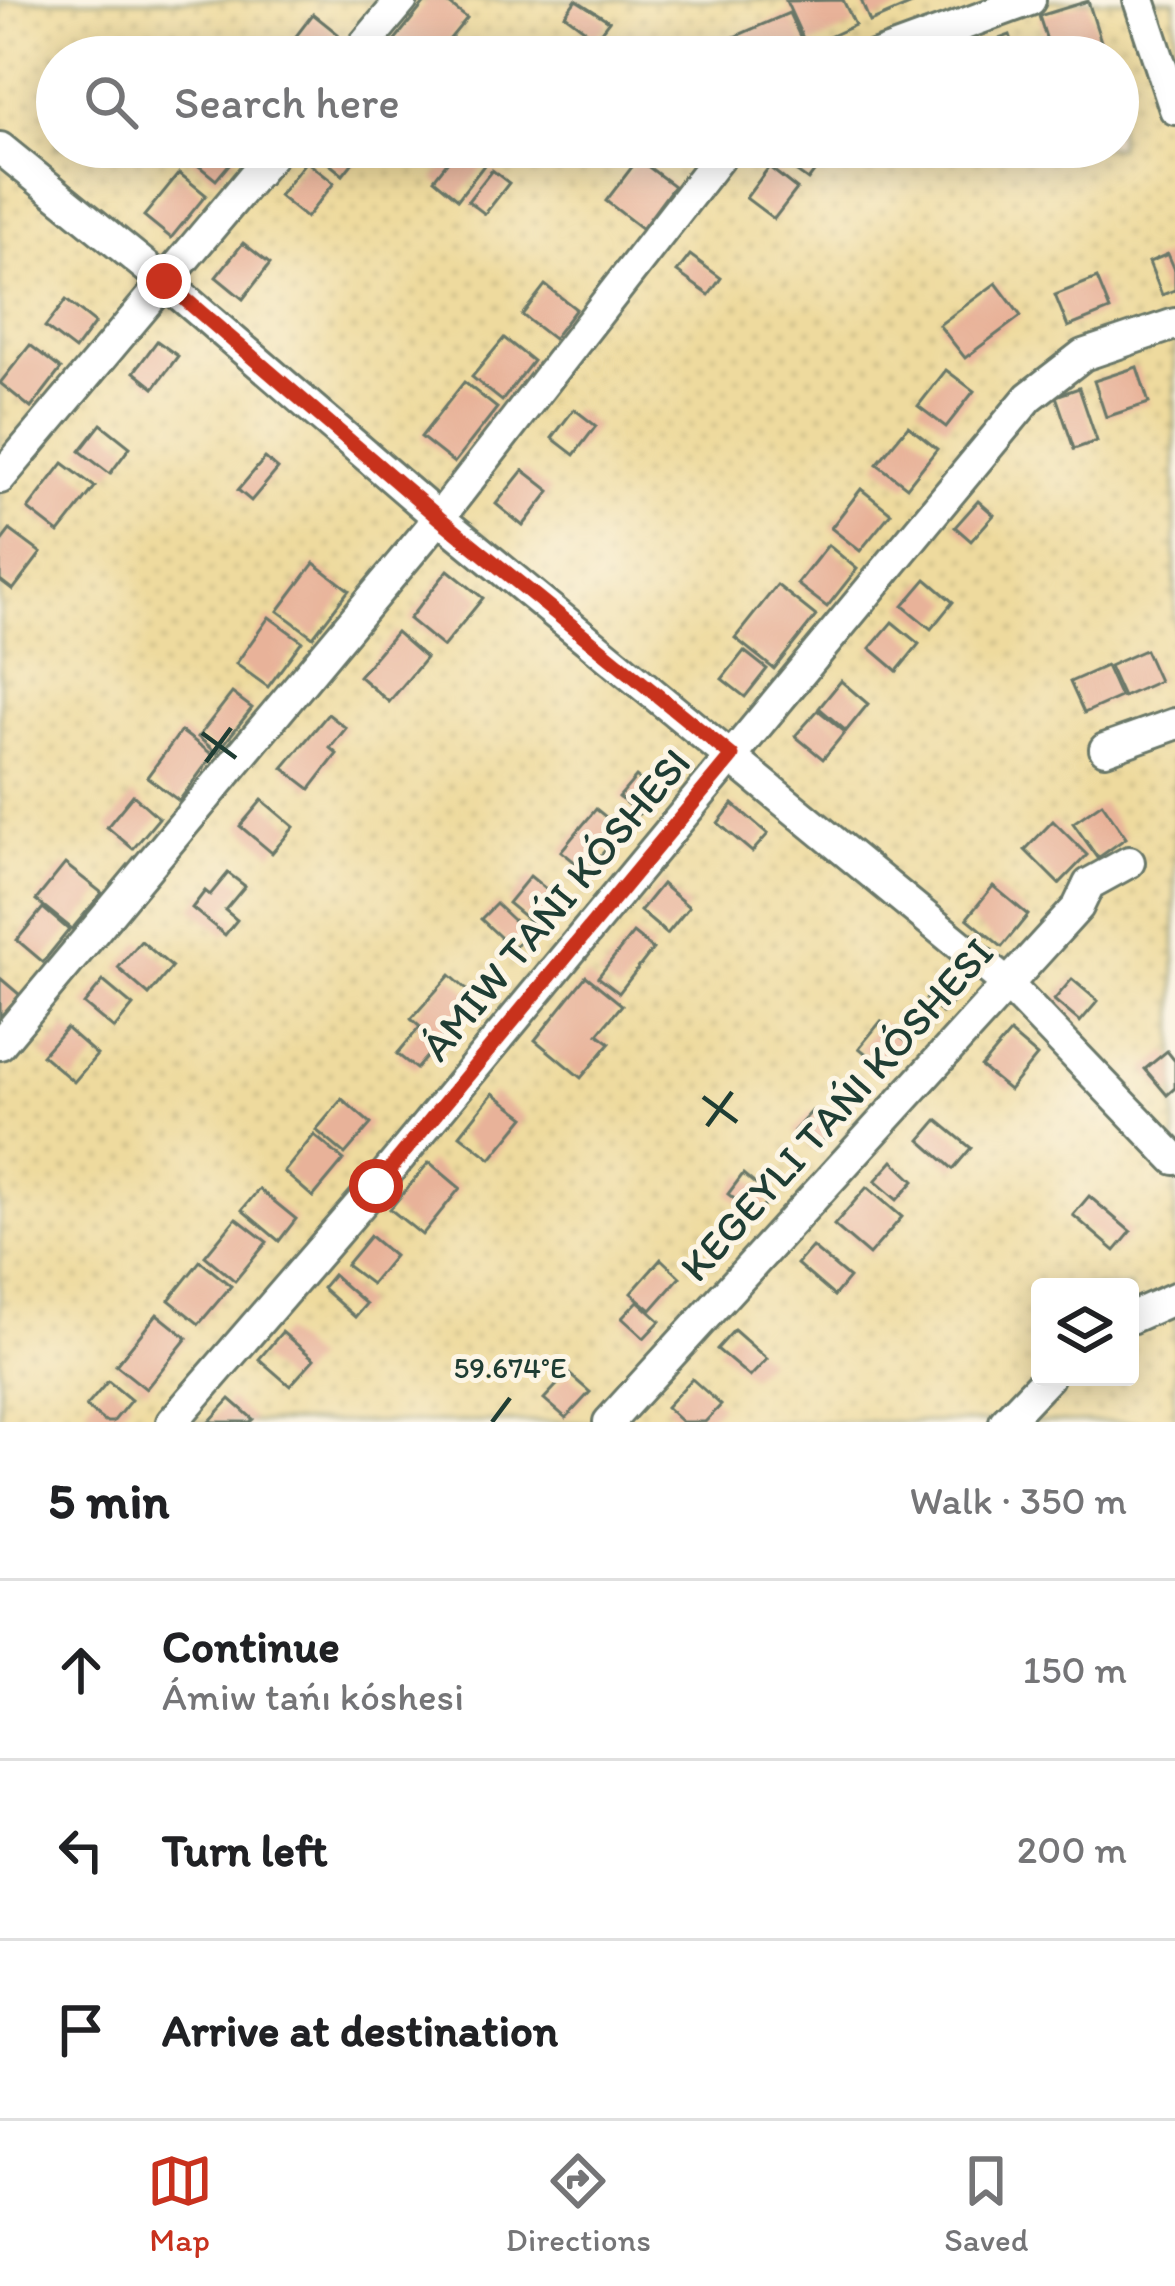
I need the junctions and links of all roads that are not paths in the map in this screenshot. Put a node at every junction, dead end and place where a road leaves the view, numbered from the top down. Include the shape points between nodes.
1 (402, 0) edge
2 (1030, 0) edge
3 (1139, 0) edge
4 (372, 36) edge
5 (931, 36) edge
6 (1175, 109) edge
7 (0, 148) edge
8 (260, 168) edge
9 (711, 168) edge
10 (164, 281) junction
11 (1175, 324) edge
12 (0, 478) edge
13 (439, 518) junction
14 (1175, 724) edge
15 (1105, 749) dead end
16 (732, 756) junction
17 (1130, 862) dead end
18 (1006, 983) junction
19 (0, 1044) edge
20 (1171, 1144) edge
21 (1175, 1298) edge
22 (1139, 1314) edge
23 (1039, 1386) edge
24 (172, 1422) edge
25 (609, 1422) edge
26 (1005, 1422) edge

1 - 4 street
2 - 5 street
3 - 6 street
7 - 10 street
8 - 10 street
9 - 13 street
10 - 12 street
10 - 13 street
11 - 16 street via 1083,355 1030,397
13 - 16 street
13 - 19 street
14 - 15 street
16 - 18 street
16 - 24 street
17 - 18 street via 1089,884 1078,908
18 - 20 street
18 - 25 street
21 - 22 street
23 - 26 street

